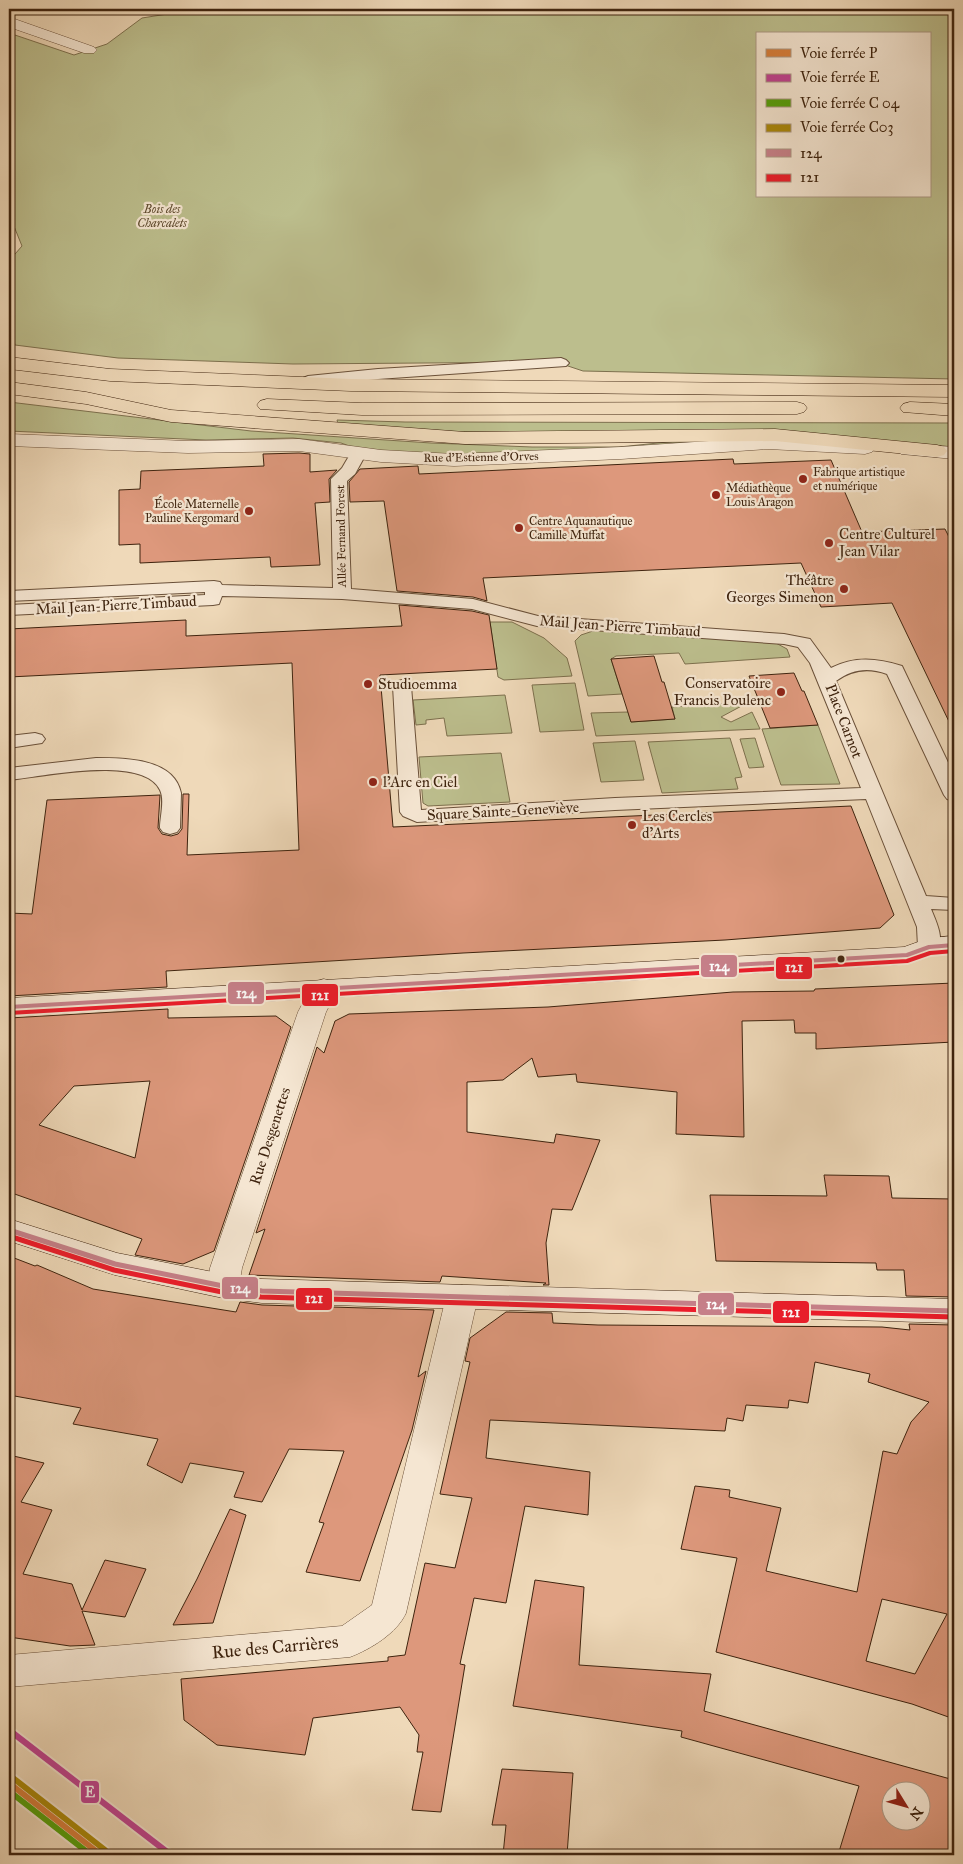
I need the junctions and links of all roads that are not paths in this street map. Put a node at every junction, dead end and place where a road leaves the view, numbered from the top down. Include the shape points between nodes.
1 (9, 22) edge
2 (89, 50) dead end
3 (9, 363) edge
4 (561, 363) dead end
5 (293, 383) junction
6 (9, 388) edge
7 (954, 390) edge
8 (86, 398) junction
9 (954, 410) edge
10 (9, 440) edge
11 (946, 452) edge
12 (358, 454) junction
13 (214, 590) junction
14 (342, 594) junction
15 (9, 596) edge
16 (9, 610) edge
17 (826, 679) junction
18 (402, 686) dead end
19 (36, 739) dead end
20 (9, 742) edge
21 (9, 774) edge
22 (873, 793) junction
23 (954, 795) edge
24 (170, 828) dead end
25 (918, 902) junction
26 (954, 904) edge
27 (942, 946) edge
28 (324, 988) junction
29 (9, 1007) edge
30 (9, 1230) edge
31 (223, 1286) junction
32 (462, 1297) junction
33 (954, 1311) edge
34 (9, 1670) edge

1 - 2 street
3 - 5 highway via 110,375
4 - 5 lane via 378,374
5 - 7 highway
6 - 8 highway
8 - 9 highway via 362,409
8 - 11 highway via 171,416 466,438 774,435
10 - 12 street, Rue d'Estienne d'Orves via 188,447 299,444
11 - 12 street, Rue d'Estienne d'Orves via 768,444 621,454 454,460
12 - 14 lane, Allée Fernand Forest via 349,471 339,479
13 - 14 lane, Mail Jean-Pierre Timbaud
13 - 15 lane, Mail Jean-Pierre Timbaud via 214,586
13 - 16 lane, Mail Jean-Pierre Timbaud via 213,600
14 - 17 lane, Mail Jean-Pierre Timbaud via 473,604 537,621 784,639 804,643 819,662
17 - 22 lane, Place Carnot
17 - 23 lane, Place Carnot via 839,669 861,664 879,664 895,670
18 - 22 lane, Square Sainte-Geneviève via 410,812 417,816 605,811
19 - 20 lane
21 - 24 lane via 119,763 145,769 156,774 170,791
22 - 25 lane, Place Carnot
25 - 26 lane
25 - 27 lane, Place Carnot via 928,927
27 - 28 street via 907,955
28 - 29 street
28 - 31 street, Rue Desgenettes via 308,1022 226,1268
30 - 31 street via 115,1264
31 - 32 street via 262,1291
32 - 33 street
32 - 34 street, Rue des Carrières via 388,1613 350,1641

